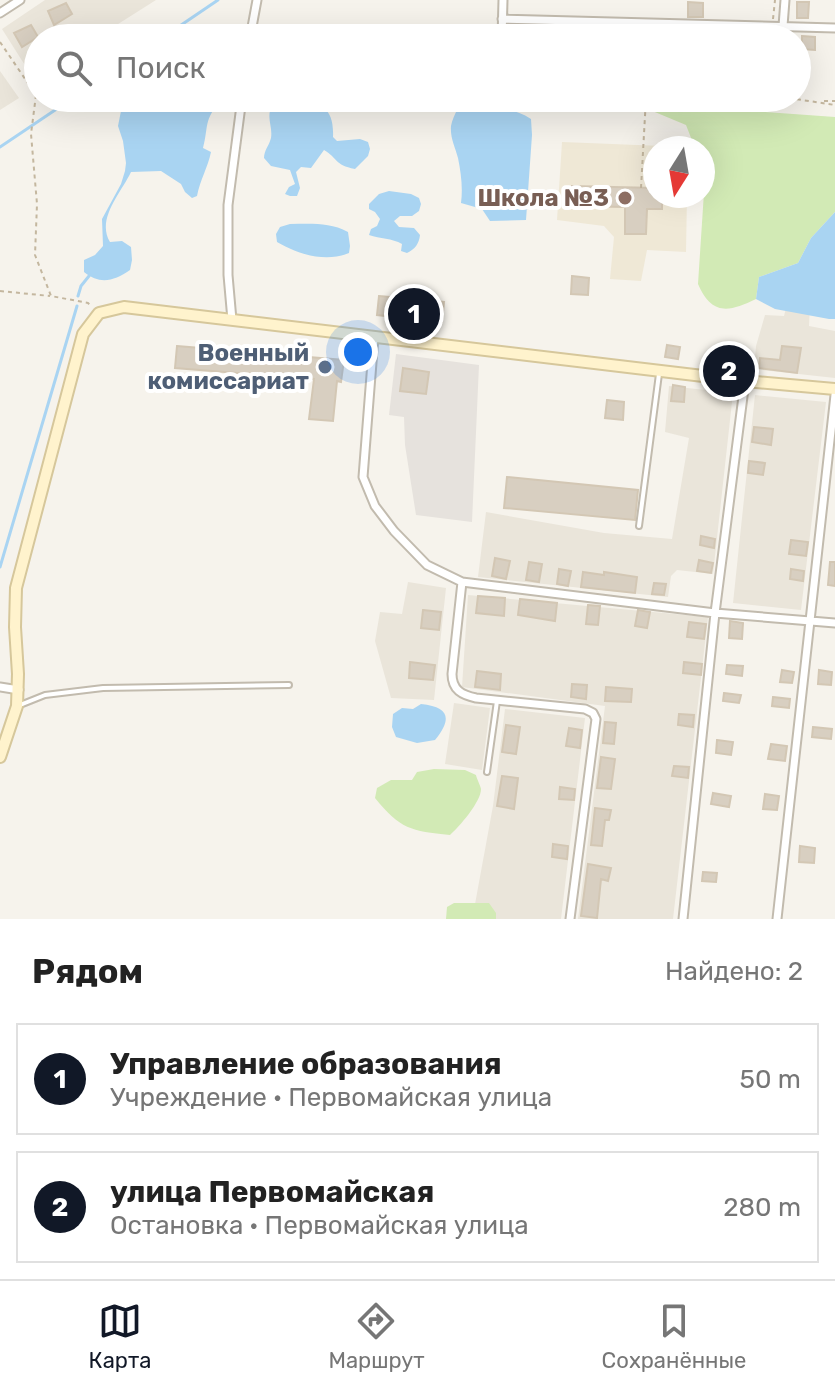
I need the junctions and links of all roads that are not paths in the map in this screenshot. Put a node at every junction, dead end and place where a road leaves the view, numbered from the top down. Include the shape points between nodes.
1 (20, 0) edge
2 (257, 0) edge
3 (503, 0) edge
4 (785, 0) edge
5 (0, 13) edge
6 (502, 19) junction
7 (253, 24) edge
8 (502, 24) edge
9 (703, 24) edge
10 (783, 24) edge
11 (811, 27) edge
12 (835, 28) edge
13 (240, 112) edge
14 (232, 320) junction
15 (374, 337) junction
16 (659, 371) junction
17 (745, 381) junction
18 (835, 389) edge
19 (835, 395) edge
20 (639, 526) dead end
21 (462, 582) junction
22 (715, 613) junction
23 (810, 621) junction
24 (835, 623) edge
25 (289, 685) dead end
26 (0, 687) edge
27 (19, 690) junction
28 (497, 701) junction
29 (17, 706) junction
30 (0, 757) edge
31 (487, 772) dead end
32 (570, 919) edge
33 (683, 919) edge
34 (777, 919) edge

1 - 5 street
2 - 7 street
3 - 6 street
4 - 10 street
6 - 8 street
6 - 9 street
11 - 12 street
13 - 14 street via 228,205
14 - 15 street
14 - 27 street via 124,307 99,313 83,334 16,588
15 - 16 street
15 - 21 street via 363,477 375,506 394,531 427,565
16 - 17 street
16 - 20 lane
17 - 18 street
17 - 22 street
19 - 23 street
21 - 22 street
21 - 28 street via 452,681 463,695
22 - 23 street
22 - 33 street
23 - 24 street
23 - 34 street
25 - 29 lane via 103,688 45,695
26 - 27 street
27 - 29 street
28 - 31 lane
28 - 32 street via 585,709 596,719
29 - 30 street

